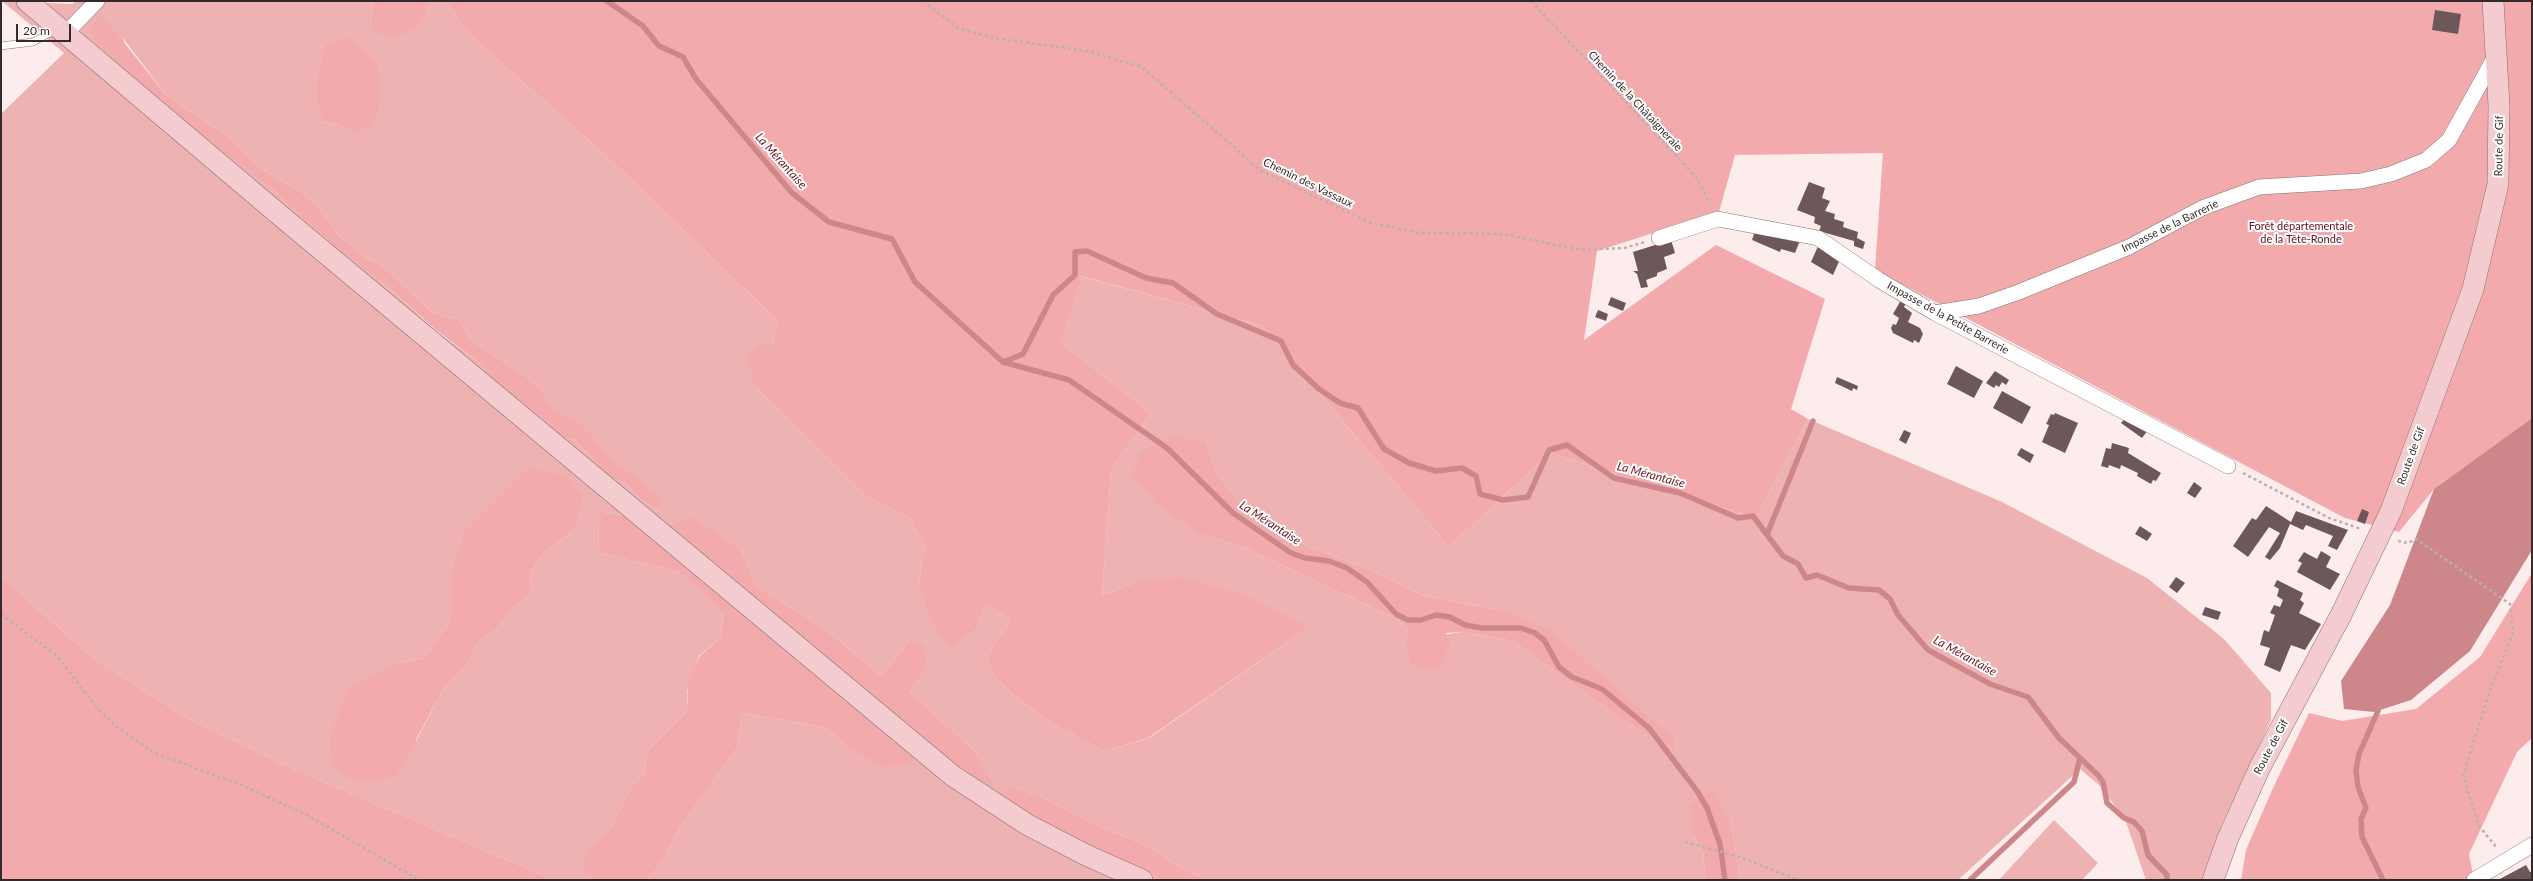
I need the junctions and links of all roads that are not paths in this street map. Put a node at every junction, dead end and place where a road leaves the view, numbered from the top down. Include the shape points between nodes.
1 (27, 1) edge
2 (97, 1) edge
3 (2493, 1) edge
4 (62, 31) junction
5 (1, 46) edge
6 (2497, 54) junction
7 (1659, 238) road end
8 (1935, 312) junction
9 (2228, 466) road end
10 (2532, 845) edge
11 (1142, 880) edge
12 (2213, 880) edge
13 (2474, 880) edge

1 - 4 street
2 - 4 street
3 - 6 street, Route de Gif
4 - 5 lane via 33,42
4 - 11 street via 941,766 980,795 1028,825
6 - 8 street, Impasse de la Barrerie via 2449,140 2426,160 2391,174 2361,182 2259,187 2202,208 2129,247 2019,292 1980,306
6 - 12 street, Route de Gif via 2498,184 2473,289 2391,511 2386,537 2260,767 2228,838
7 - 8 street, Impasse de la Petite Barrerie via 1718,218 1818,238 1879,280
8 - 9 street, Impasse de la Petite Barrerie
10 - 13 street

